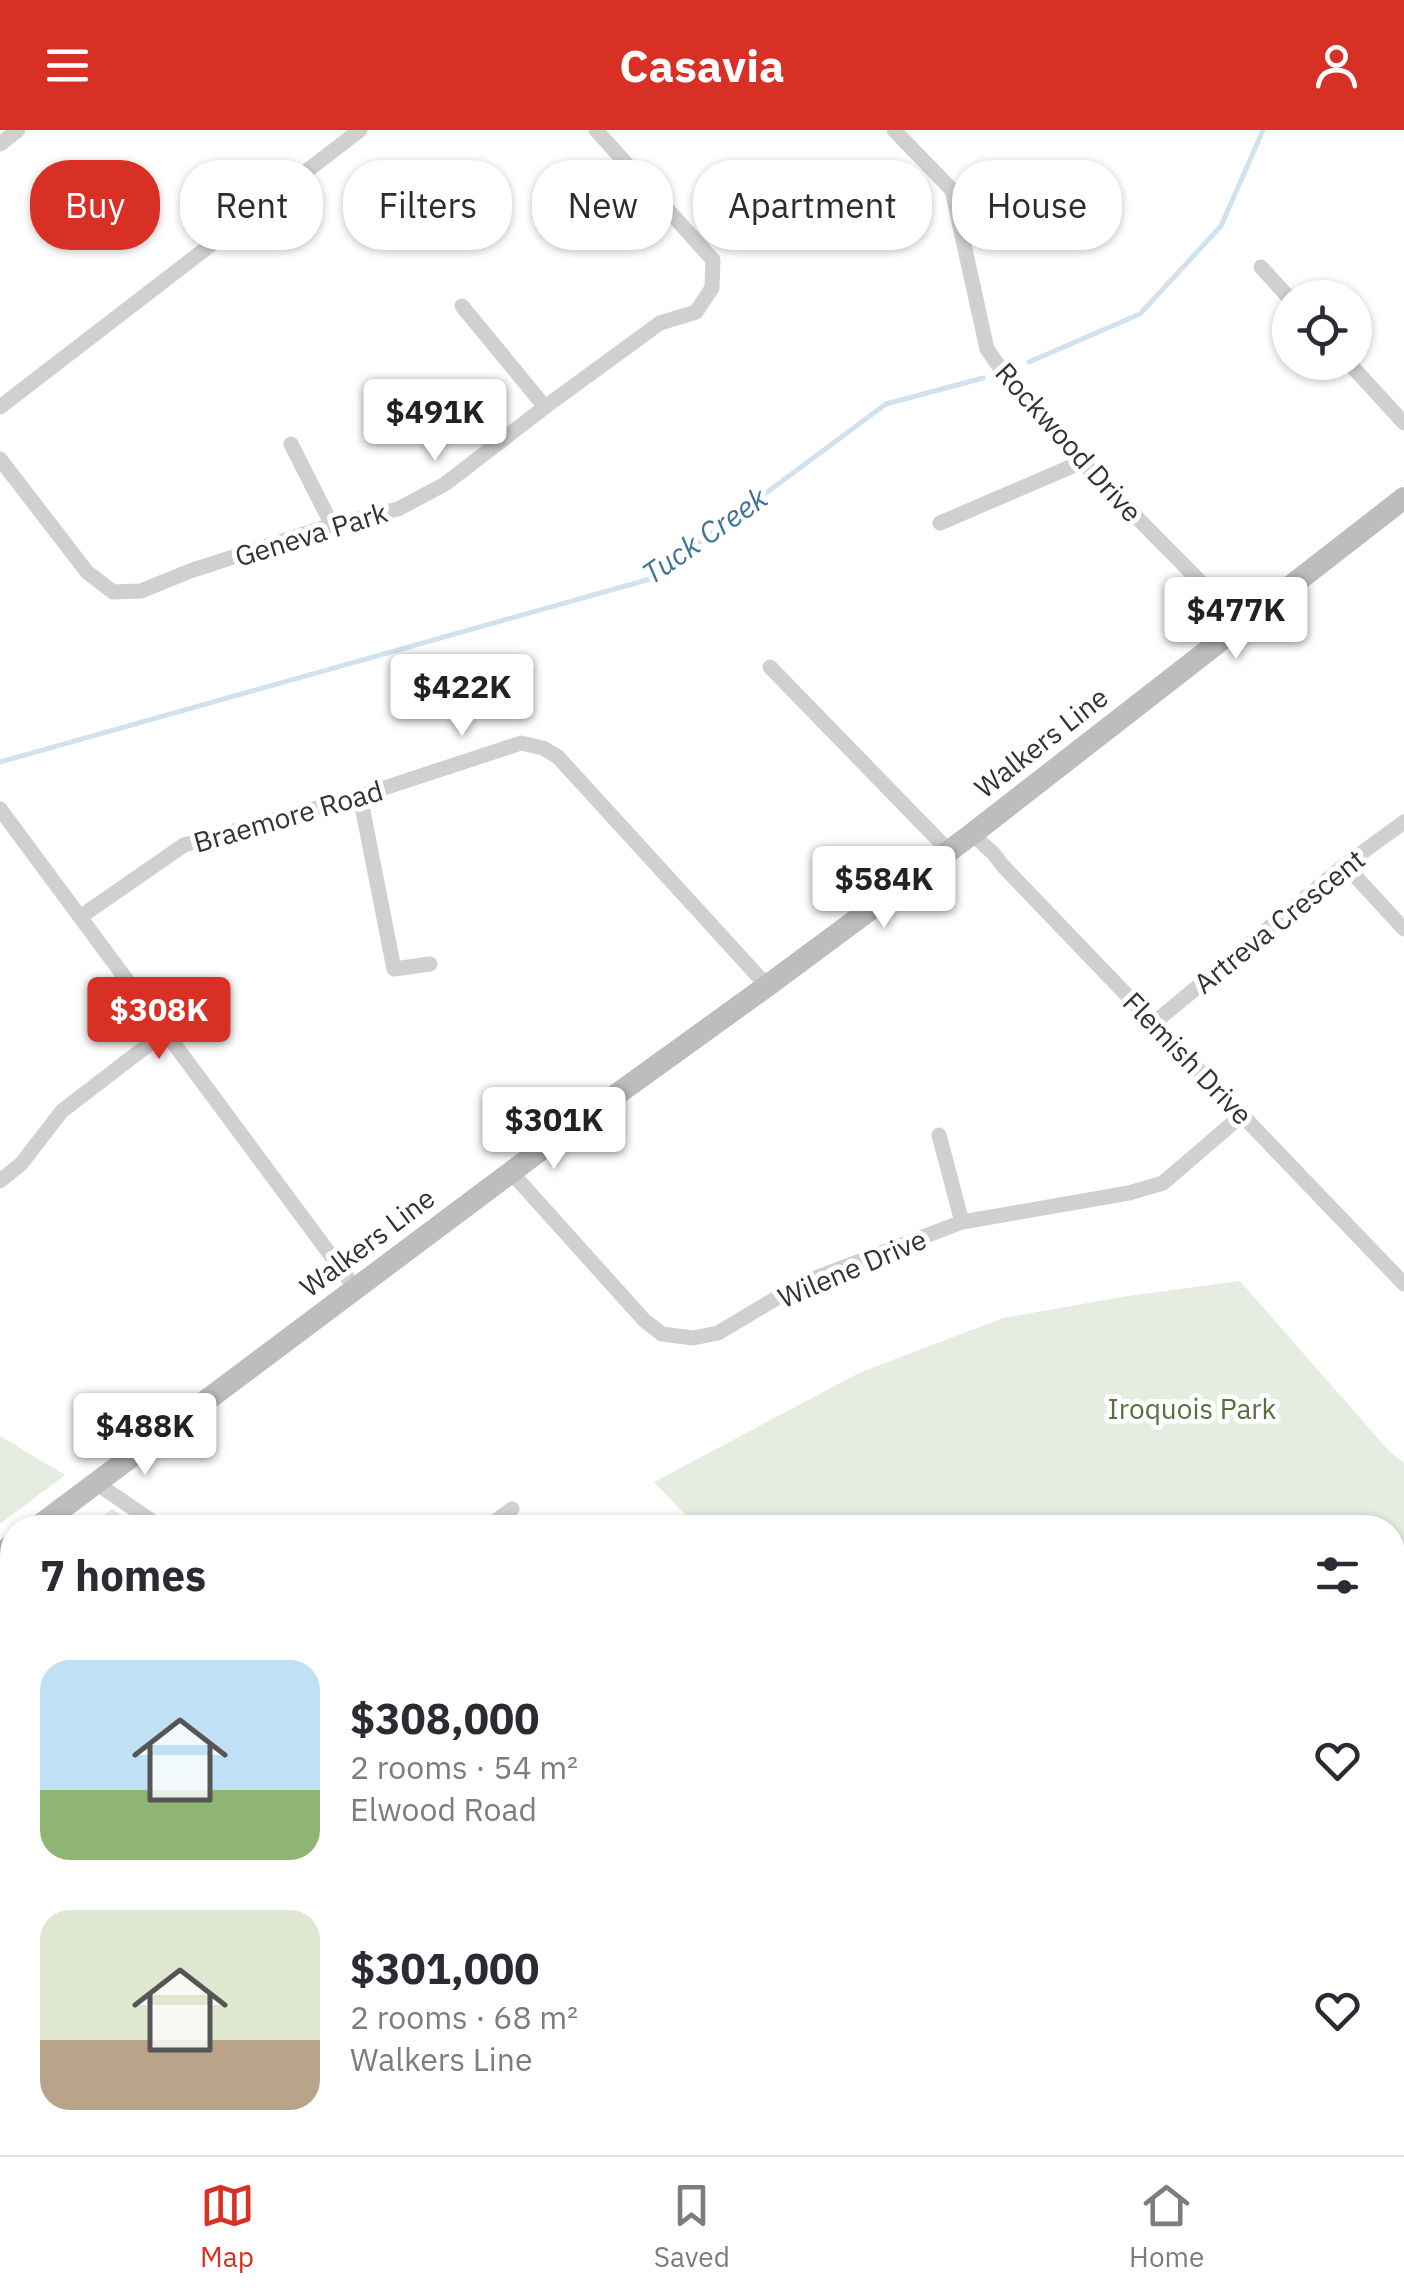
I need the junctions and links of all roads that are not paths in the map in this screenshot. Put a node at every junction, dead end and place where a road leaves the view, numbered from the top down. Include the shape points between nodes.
1 (18, 130) edge
2 (360, 130) edge
3 (596, 130) edge
4 (894, 130) edge
5 (0, 144) edge
6 (1260, 267) dead end
7 (1272, 280) edge
8 (462, 306) dead end
9 (1365, 380) edge
10 (545, 406) junction
11 (0, 408) edge
12 (1404, 423) edge
13 (291, 444) dead end
14 (0, 459) edge
15 (1082, 462) junction
16 (1404, 498) edge
17 (940, 523) dead end
18 (332, 526) junction
19 (1242, 624) junction
20 (770, 667) dead end
21 (360, 796) junction
22 (0, 809) edge
23 (1404, 822) edge
24 (972, 834) junction
25 (948, 850) junction
26 (1345, 865) junction
27 (80, 917) junction
28 (1404, 928) edge
29 (430, 964) dead end
30 (767, 986) junction
31 (1155, 1022) junction
32 (165, 1032) junction
33 (1242, 1115) junction
34 (939, 1135) dead end
35 (511, 1172) junction
36 (0, 1181) edge
37 (962, 1222) junction
38 (1404, 1284) edge
39 (355, 1288) junction
40 (96, 1483) junction
41 (512, 1509) dead end
42 (53, 1515) edge
43 (143, 1515) edge
44 (504, 1515) edge

1 - 5 street
2 - 11 street
3 - 10 street, Geneva Park via 713,260 712,288 696,312 660,323
4 - 15 street, Rockwood Drive via 952,190 987,349
6 - 7 street
8 - 10 street
9 - 12 street
10 - 18 street, Geneva Park via 445,484 398,508
13 - 18 street
14 - 18 street, Geneva Park via 86,572 113,592 141,590
15 - 17 street
15 - 19 street, Rockwood Drive
16 - 19 main road, Walkers Line
19 - 24 main road, Walkers Line
20 - 25 street
21 - 27 street, Braemore Road via 184,845
21 - 29 street via 394,969
21 - 30 street, Braemore Road via 522,743 543,748
22 - 27 street
23 - 26 street, Artreva Crescent
24 - 25 main road, Walkers Line
24 - 31 street, Flemish Drive
25 - 30 main road, Walkers Line
26 - 28 street
26 - 31 street, Artreva Crescent
27 - 32 street
30 - 35 main road, Walkers Line
31 - 33 street, Flemish Drive
32 - 36 street via 62,1110
32 - 39 street
33 - 37 street, Wilene Drive via 1163,1183
33 - 38 street, Flemish Drive
34 - 37 street
35 - 37 street, Wilene Drive via 644,1320 662,1334 693,1338 718,1333 800,1284
35 - 39 main road, Walkers Line
39 - 40 main road, Walkers Line
40 - 42 main road, Walkers Line
40 - 43 street
41 - 44 street

